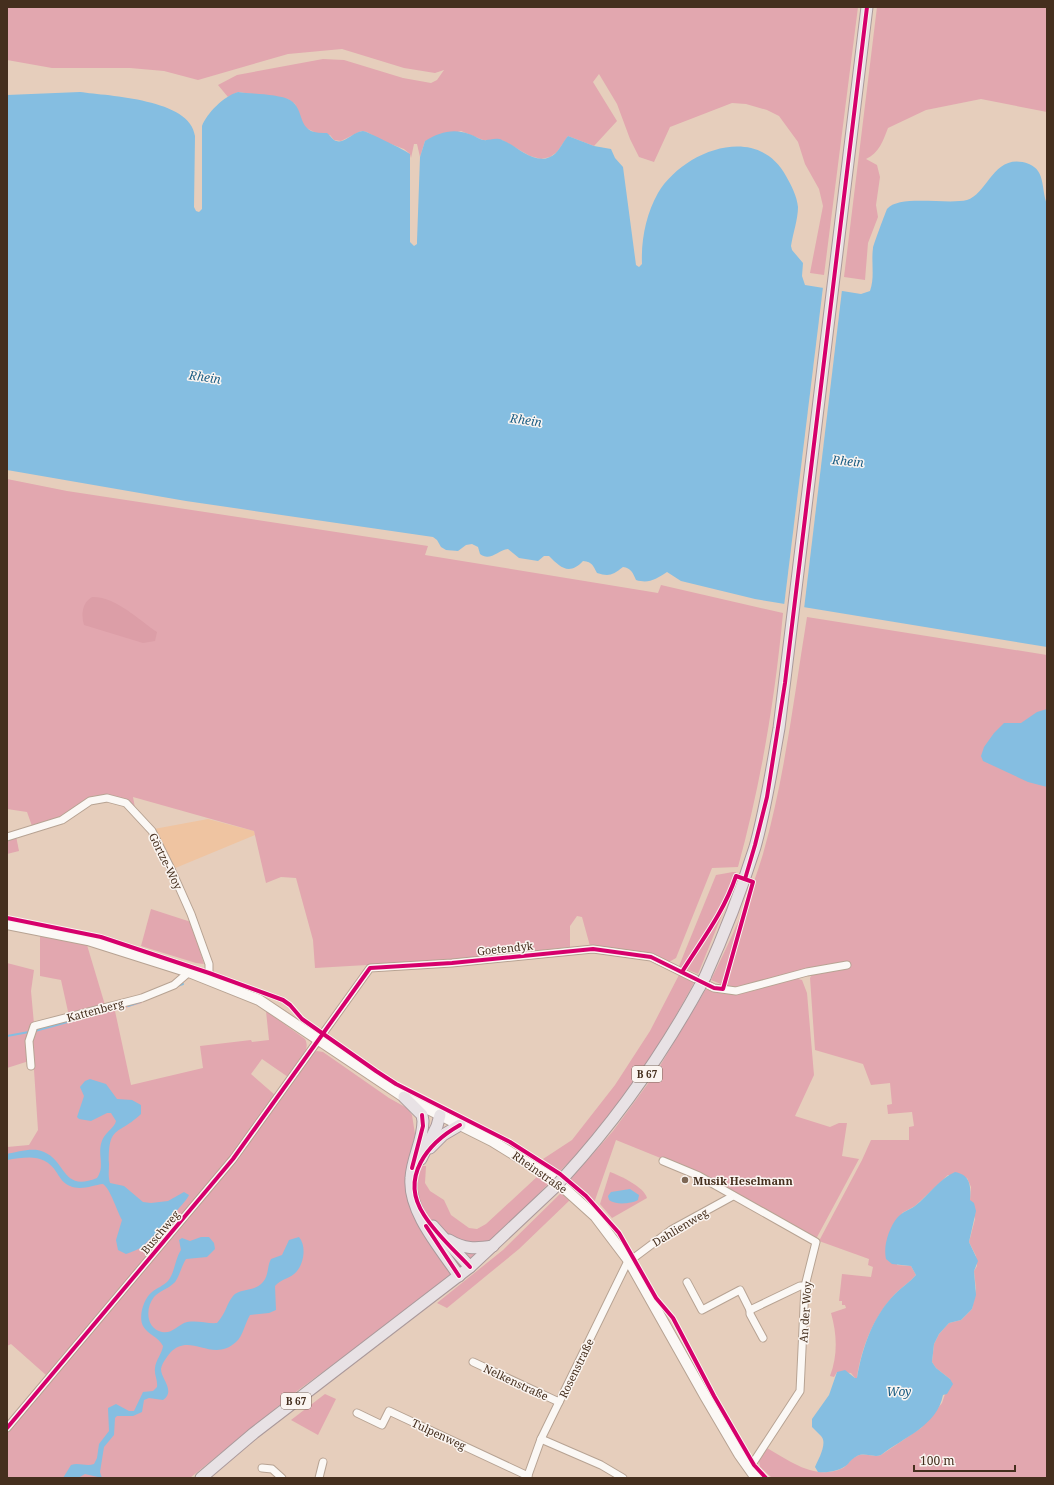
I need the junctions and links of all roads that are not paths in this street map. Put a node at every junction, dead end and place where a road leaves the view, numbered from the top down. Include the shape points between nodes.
1 (867, 7) edge
2 (7, 837) edge
3 (7, 924) edge
4 (847, 965) dead end
5 (189, 972) junction
6 (209, 980) junction
7 (318, 1040) junction
8 (30, 1066) dead end
9 (404, 1097) junction
10 (440, 1115) junction
11 (460, 1125) junction
12 (419, 1147) junction
13 (421, 1160) junction
14 (663, 1161) dead end
15 (733, 1196) junction
16 (440, 1235) junction
17 (494, 1246) junction
18 (629, 1261) junction
19 (470, 1267) junction
20 (459, 1276) junction
21 (687, 1282) dead end
22 (804, 1286) junction
23 (750, 1310) junction
24 (762, 1338) dead end
25 (472, 1362) dead end
26 (559, 1402) junction
27 (357, 1413) dead end
28 (7, 1428) edge
29 (541, 1439) junction
30 (323, 1462) dead end
31 (262, 1468) dead end
32 (753, 1475) edge
33 (528, 1477) edge
34 (201, 1478) edge
35 (282, 1478) edge
36 (319, 1478) edge
37 (623, 1478) edge

1 - 17 main road, B 67, bridge via 783,698 755,845 721,941 702,982 669,1041 611,1124 555,1187
2 - 6 street, Görtze-Woy via 62,820 90,801 107,798 126,803 152,831 170,869 191,914 209,964
3 - 5 main road, Rheinstraße via 88,940
4 - 7 street, Goetendyk via 814,970 736,991 714,988 651,957 593,949 370,968
5 - 6 main road, Rheinstraße
5 - 8 street, Kattenberg via 174,985 142,998 34,1026 29,1041
6 - 7 main road, Rheinstraße via 259,1000
7 - 9 main road, Rheinstraße
7 - 28 street, Buschweg via 233,1159
9 - 10 main road, Rheinstraße
9 - 12 main road via 422,1115 423,1126
10 - 11 main road, Rheinstraße
10 - 12 main road via 432,1123
10 - 13 main road
11 - 13 main road via 443,1135
11 - 18 main road, Rheinstraße via 513,1153 554,1179 595,1216
12 - 20 main road via 411,1178 414,1204
13 - 16 main road via 416,1173 415,1188 418,1201 423,1214
14 - 15 street, An der Woy via 699,1176
15 - 18 street, Dahlienweg via 671,1230
15 - 22 street, An der Woy via 816,1242
16 - 17 main road via 469,1249
16 - 19 main road
17 - 19 main road, B 67
18 - 26 street, Rosenstraße via 624,1266
18 - 32 main road, Rheinstraße
19 - 20 main road, B 67
20 - 34 main road, B 67 via 254,1433
21 - 23 street via 702,1310 740,1290
22 - 23 street
22 - 32 street, An der Woy via 800,1391
23 - 24 street
25 - 26 street, Nelkenstraße
26 - 29 street, Rosenstraße
27 - 33 street, Tulpenweg via 382,1425 388,1411
29 - 33 street, Rosenstraße
29 - 37 street via 601,1465
30 - 36 street
31 - 35 street via 272,1470

